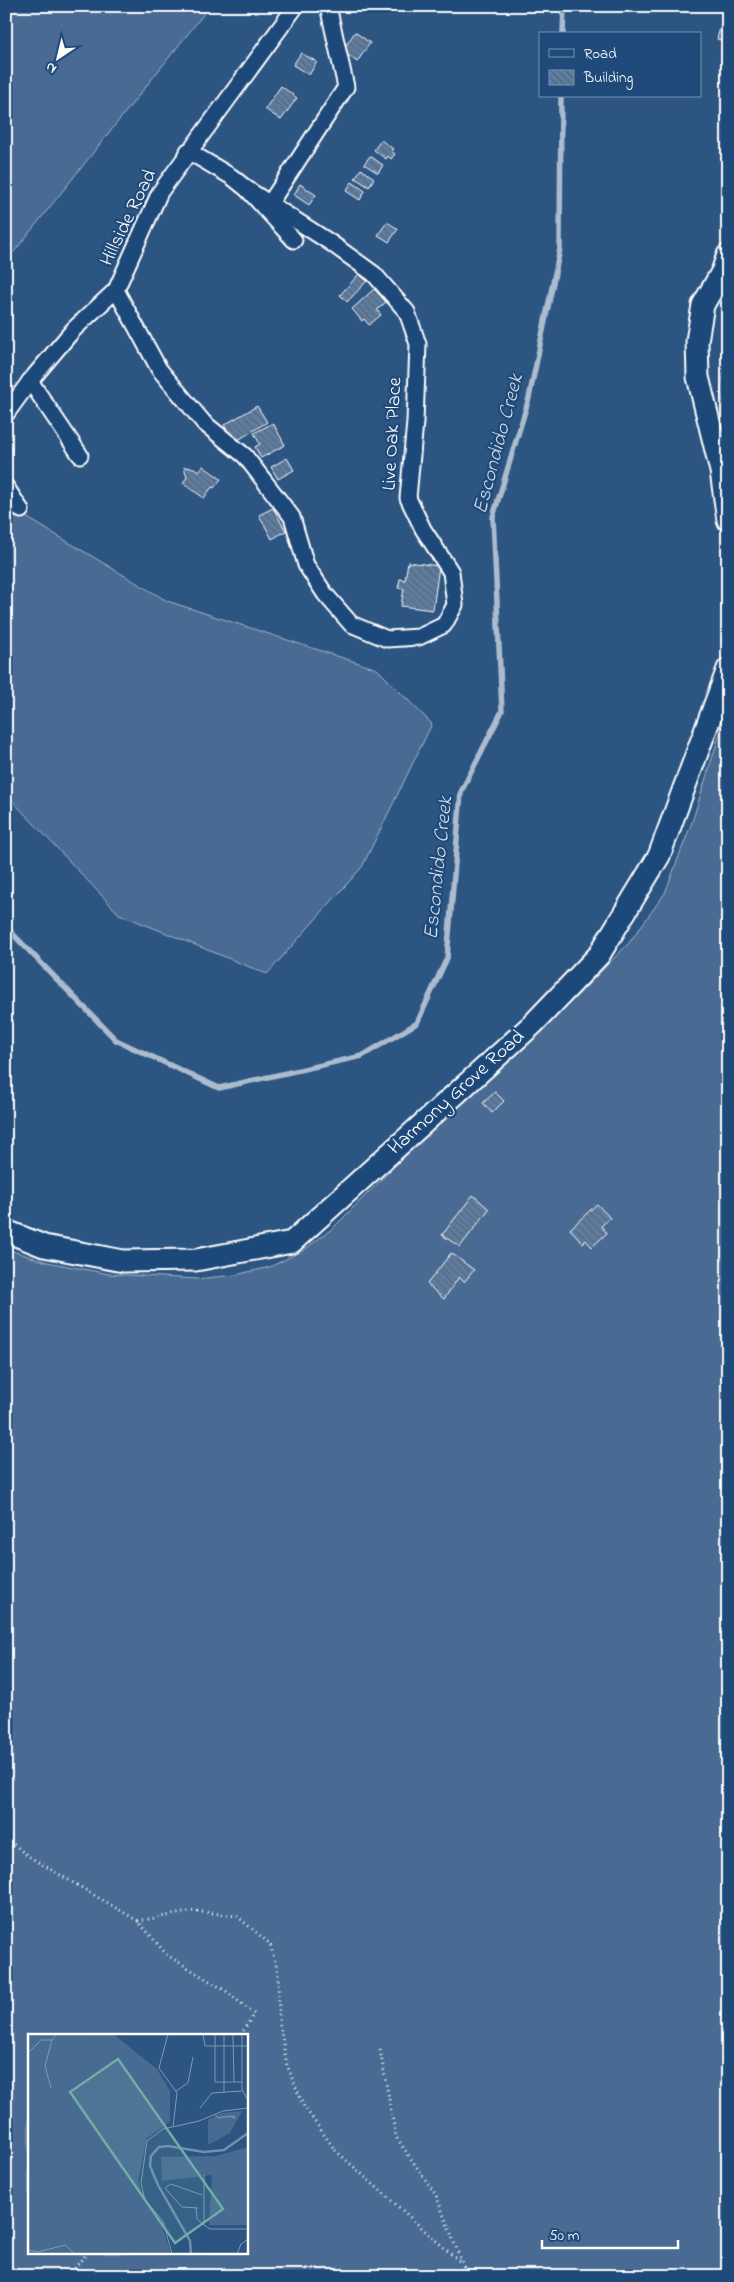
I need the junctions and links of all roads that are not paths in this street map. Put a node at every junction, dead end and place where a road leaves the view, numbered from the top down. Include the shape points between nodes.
1 (296, 6) edge
2 (328, 6) edge
3 (188, 151) junction
4 (247, 189) junction
5 (270, 203) junction
6 (294, 240) dead end
7 (728, 255) edge
8 (116, 290) junction
9 (30, 381) junction
10 (6, 414) edge
11 (80, 455) dead end
12 (6, 487) edge
13 (21, 510) dead end
14 (728, 520) edge
15 (728, 669) edge
16 (6, 1231) edge

1 - 3 street, Hillside Road
2 - 5 street via 346,87
3 - 4 street
3 - 8 street, Hillside Road via 160,192
4 - 5 street, Live Oak Place
4 - 6 street
5 - 8 street, Live Oak Place via 374,274 407,312 418,344 408,498 423,529 451,572 455,605 444,625 419,636 387,639 351,624 306,565 292,517 245,456 204,423 159,369
7 - 14 main road via 703,305 697,342 698,377
8 - 9 street, Hillside Road via 74,329
9 - 10 street, Hillside Road
9 - 11 street
12 - 13 street
15 - 16 main road, Harmony Grove Road via 660,856 599,956 533,1024 292,1242 196,1260 123,1261 44,1246

